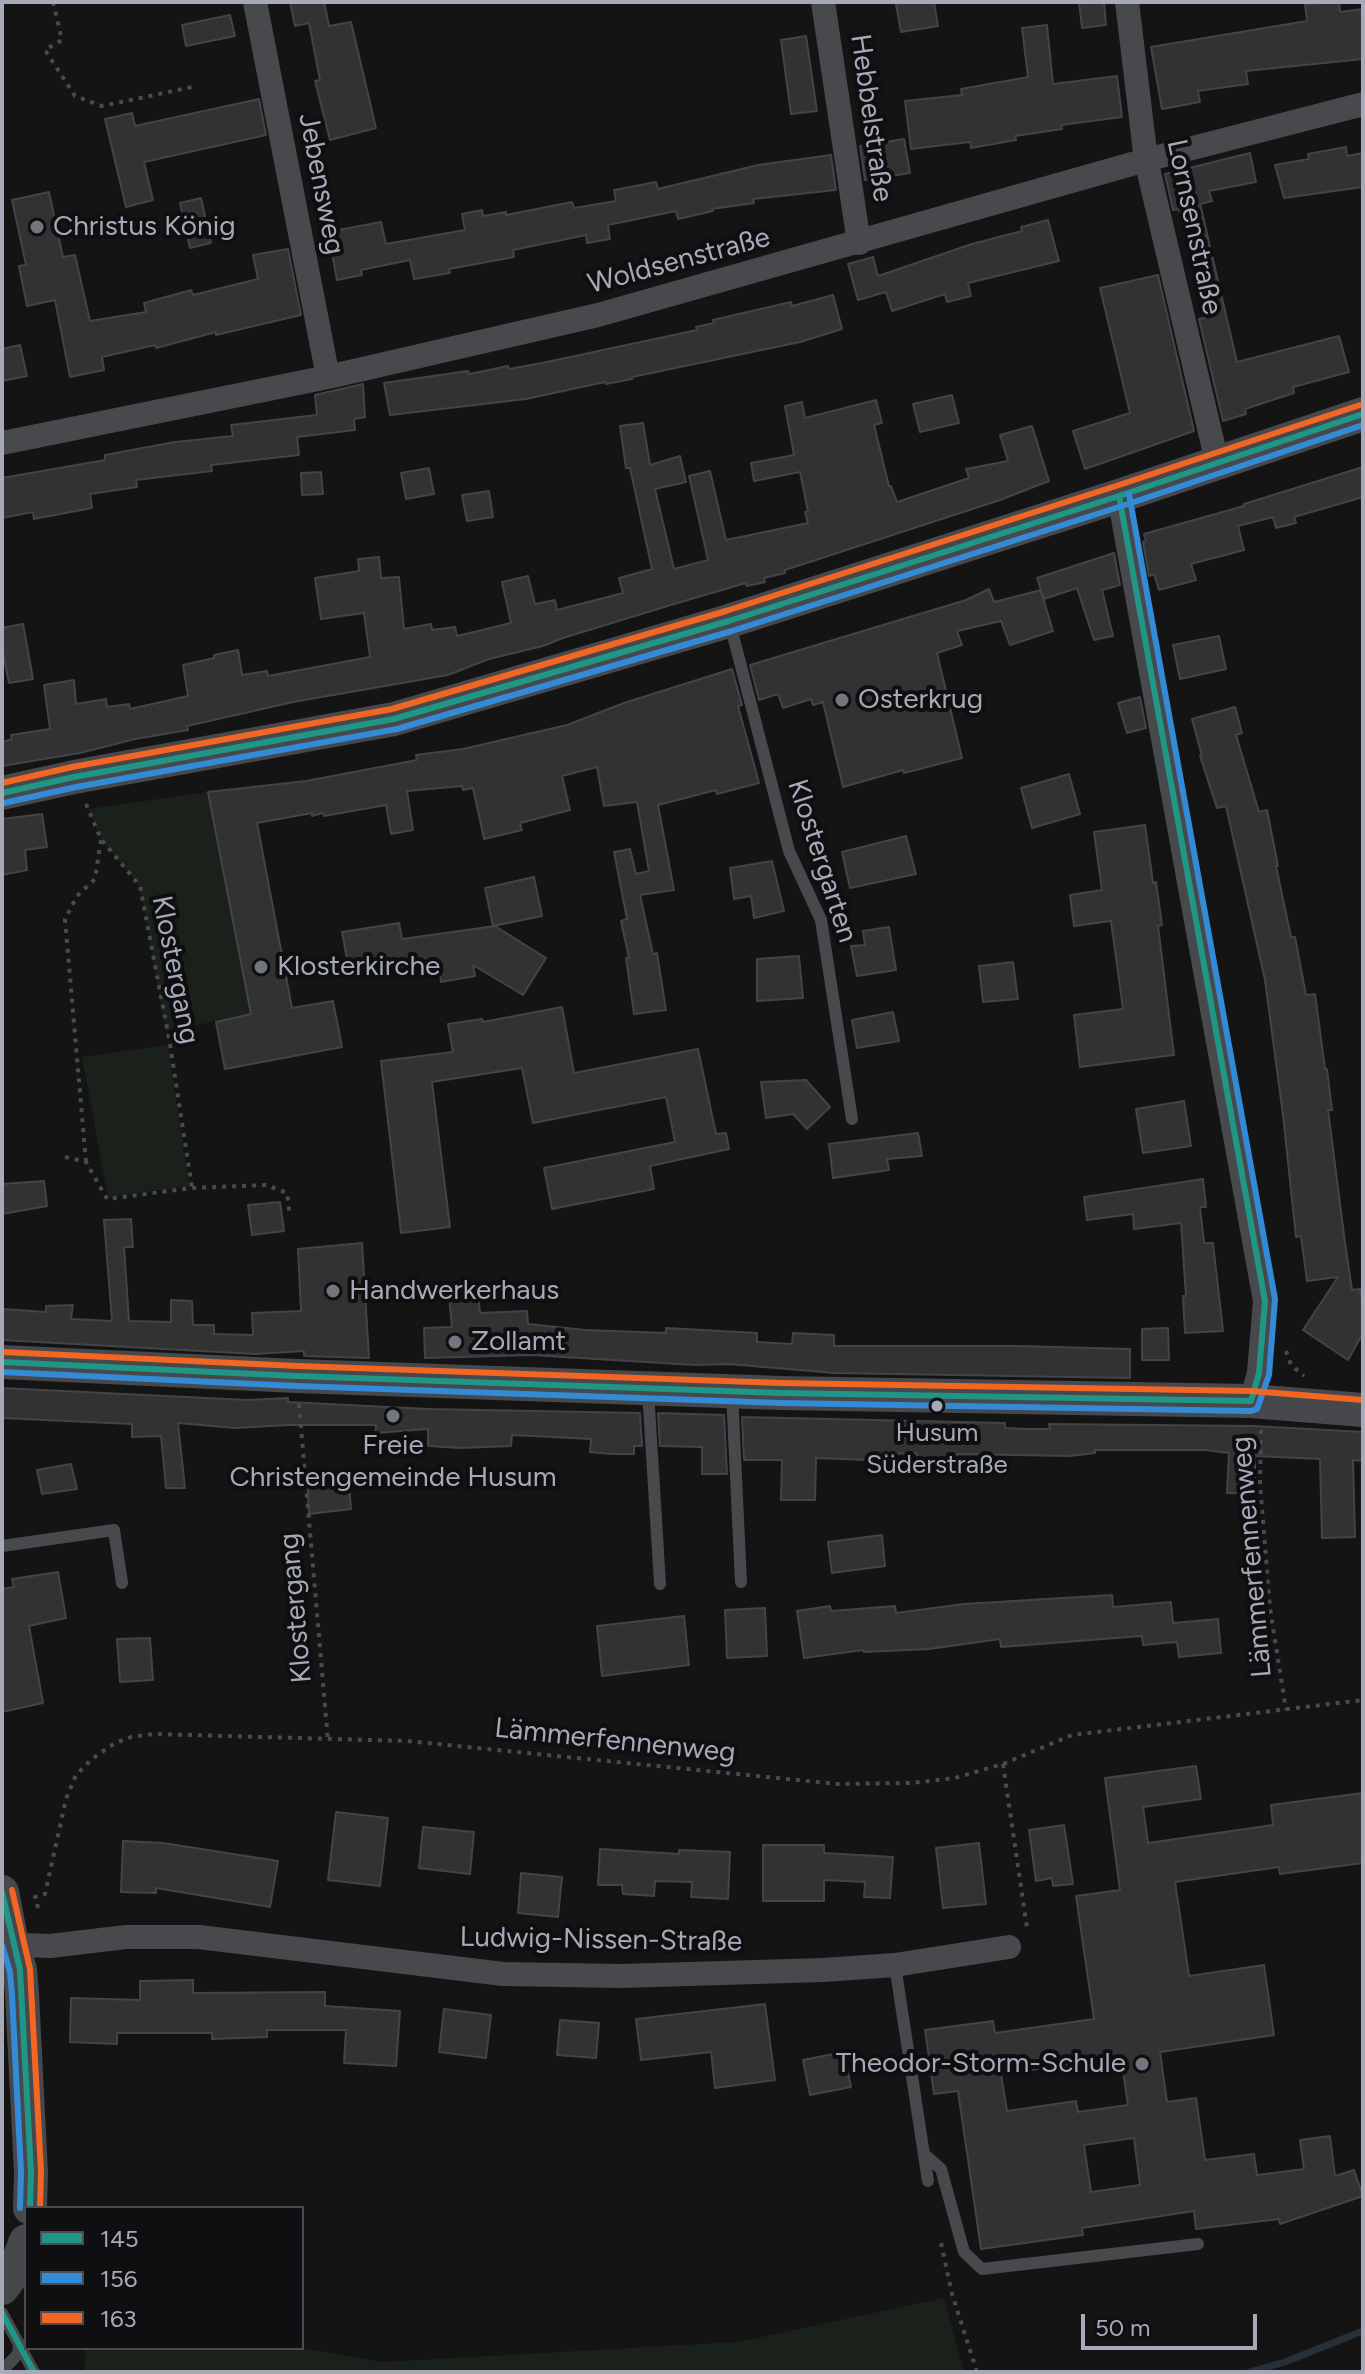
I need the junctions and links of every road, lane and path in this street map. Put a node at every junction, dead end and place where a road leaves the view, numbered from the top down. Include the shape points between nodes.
1 (53, 2) edge
2 (255, 2) edge
3 (823, 2) edge
4 (1127, 2) edge
5 (192, 87) dead end
6 (1363, 104) edge
7 (1146, 160) junction
8 (859, 243) junction
9 (328, 377) junction
10 (1363, 414) edge
11 (2, 443) edge
12 (1217, 462) junction
13 (1119, 496) junction
14 (729, 621) junction
15 (74, 777) junction
16 (2, 793) edge
17 (101, 839) junction
18 (852, 1119) dead end
19 (65, 1157) dead end
20 (86, 1162) junction
21 (192, 1188) junction
22 (290, 1216) dead end
23 (1265, 1301) junction
24 (2, 1362) edge
25 (297, 1376) junction
26 (648, 1388) junction
27 (732, 1391) junction
28 (1255, 1402) junction
29 (1350, 1408) edge
30 (2, 1546) edge
31 (741, 1582) dead end
32 (122, 1583) dead end
33 (660, 1584) dead end
34 (1363, 1700) edge
35 (1286, 1710) junction
36 (328, 1741) junction
37 (1003, 1764) junction
38 (19, 1894) edge
39 (38, 1908) dead end
40 (7, 1944) edge
41 (1009, 1947) joint
42 (895, 1965) junction
43 (924, 2154) junction
44 (928, 2181) dead end
45 (30, 2206) edge
46 (940, 2237) dead end
47 (1198, 2244) dead end
48 (24, 2246) edge
49 (2, 2288) edge
50 (2, 2313) edge
51 (19, 2343) junction
52 (29, 2369) edge
53 (2, 2371) edge
54 (977, 2372) edge

1 - 5 path via 62,40 45,50 75,96 102,106
2 - 9 street, Jebensweg
3 - 8 street, Hebbelstraße
4 - 7 street, Lornsenstraße
6 - 7 street, Woldsenstraße
7 - 8 street, Woldsenstraße
7 - 12 street, Lornsenstraße
8 - 9 street, Woldsenstraße via 598,315
9 - 11 street, Woldsenstraße
10 - 12 main road
12 - 13 main road
13 - 14 main road
13 - 23 street
14 - 15 main road via 394,719
14 - 18 lane, Klostergarten via 789,851 821,920
15 - 16 main road
15 - 17 path, Klostergang
17 - 20 path via 95,879 77,896 65,919
17 - 21 path, Klostergang via 140,886
19 - 20 path
20 - 21 path via 107,1199
21 - 22 path via 266,1185 287,1193
23 - 28 street
23 - 29 path via 1291,1365
24 - 25 main road
25 - 26 main road
25 - 36 path, Klostergang
26 - 27 main road
26 - 33 lane
27 - 28 main road
27 - 31 lane
28 - 29 main road
28 - 35 path, Lämmerfennenweg via 1269,1592
30 - 32 lane via 114,1530
34 - 35 path, Lämmerfennenweg
35 - 37 path, Lämmerfennenweg via 1072,1735
36 - 37 path, Lämmerfennenweg via 482,1747 837,1784 955,1778
36 - 38 path, Lämmerfennenweg via 153,1734 115,1743 76,1775 45,1894
37 - 41 path via 1027,1928
38 - 39 path
38 - 40 main road
40 - 42 street, Ludwig-Nissen-Straße via 199,1937 518,1974 621,1976
40 - 45 main road via 20,1970
41 - 42 street, Ludwig-Nissen-Straße
42 - 43 lane
43 - 44 lane
43 - 47 lane via 941,2169 964,2252 982,2269
46 - 54 path
48 - 49 main road
50 - 51 lane
51 - 52 lane
51 - 53 lane via 18,2354

